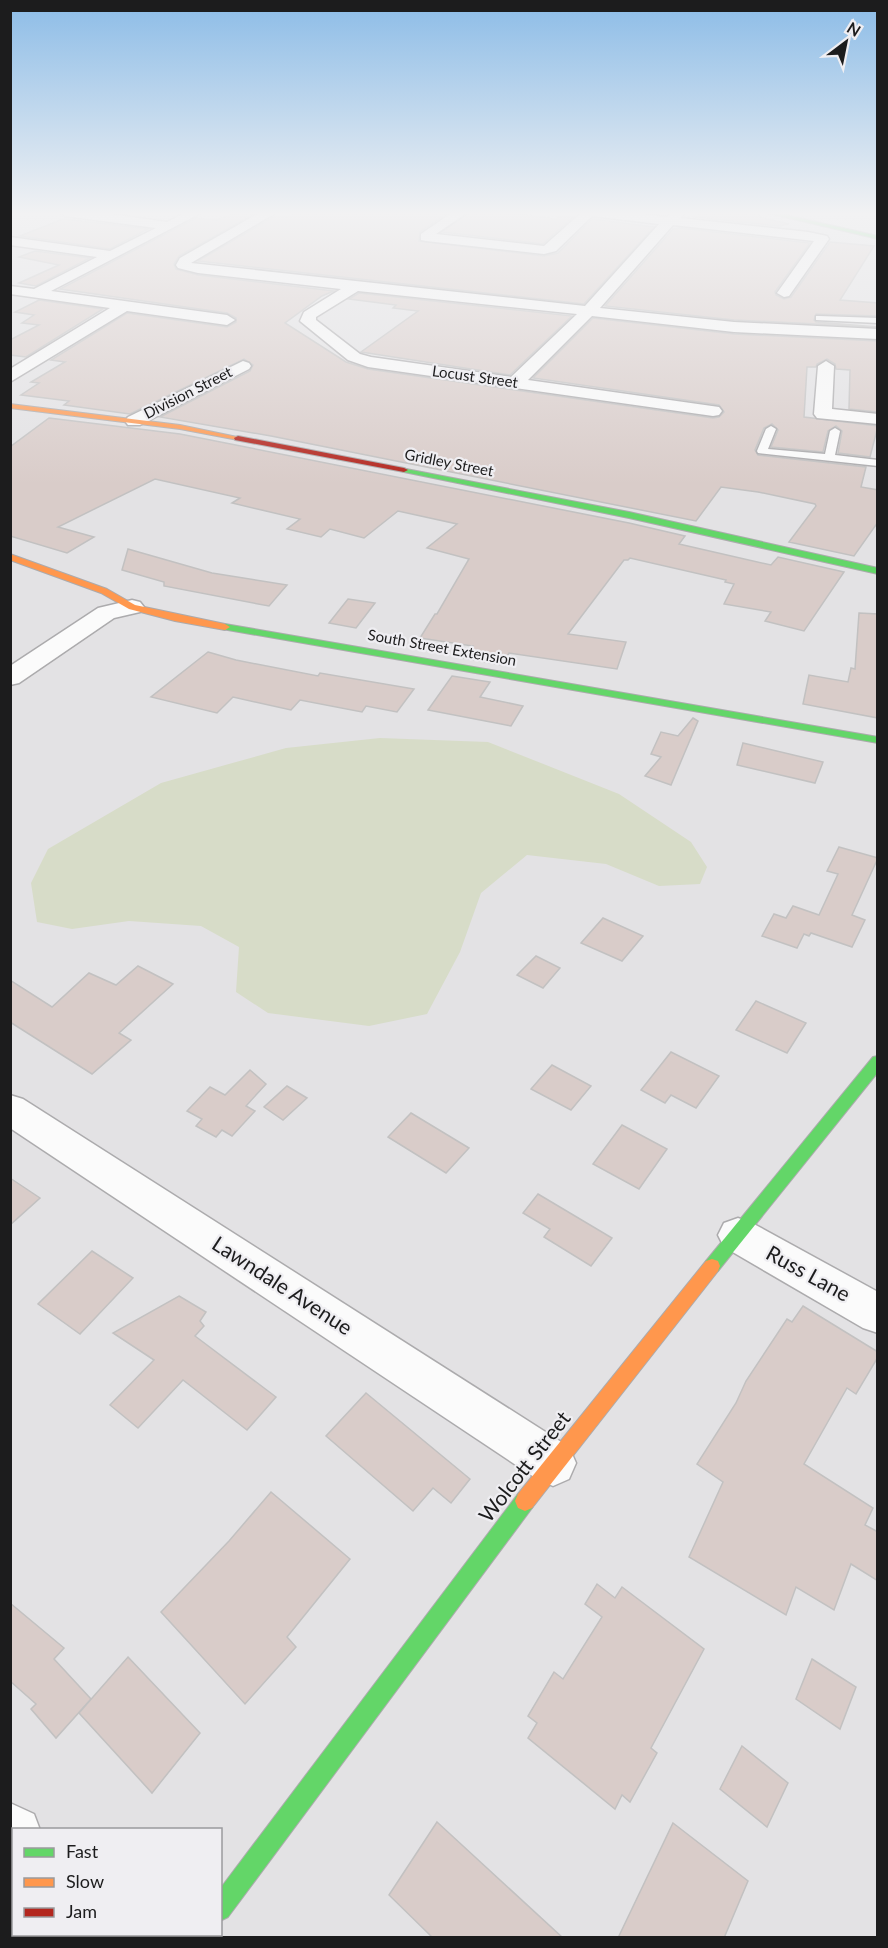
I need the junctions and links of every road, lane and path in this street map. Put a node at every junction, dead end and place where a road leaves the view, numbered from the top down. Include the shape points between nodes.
1 (95, 303) edge
2 (328, 303) edge
3 (517, 303) edge
4 (596, 303) edge
5 (122, 307) junction
6 (590, 310) junction
7 (819, 318) dead end
8 (227, 320) dead end
9 (878, 321) edge
10 (878, 334) edge
11 (243, 366) dead end
12 (826, 366) dead end
13 (10, 377) edge
14 (515, 383) junction
15 (10, 406) edge
16 (713, 411) dead end
17 (878, 419) edge
18 (134, 421) junction
19 (771, 429) dead end
20 (835, 431) dead end
21 (829, 458) junction
22 (877, 463) edge
23 (10, 557) edge
24 (878, 571) edge
25 (132, 607) junction
26 (10, 678) edge
27 (878, 740) edge
28 (878, 1061) edge
29 (10, 1109) edge
30 (738, 1235) junction
31 (878, 1314) edge
32 (553, 1463) junction
33 (222, 1906) edge

1 - 5 street
2 - 14 street, Locust Street via 309,315 308,321 354,357
3 - 6 street
4 - 6 street
5 - 8 street
5 - 13 street
6 - 10 street via 734,327
6 - 14 street
7 - 9 lane
11 - 18 street, Division Street
12 - 17 street via 823,414
14 - 16 street, Locust Street
15 - 18 main road, Gridley Street
18 - 24 main road, Gridley Street via 271,444 629,516
19 - 21 lane via 762,451
20 - 21 lane
21 - 22 lane
23 - 25 main road, South Street Extension via 104,591
25 - 26 street via 106,613
25 - 27 main road, South Street Extension via 187,620
28 - 30 main road, Wolcott Street
29 - 32 street, Lawndale Avenue
30 - 31 street, Russ Lane
30 - 32 main road, Wolcott Street
32 - 33 main road, Wolcott Street

